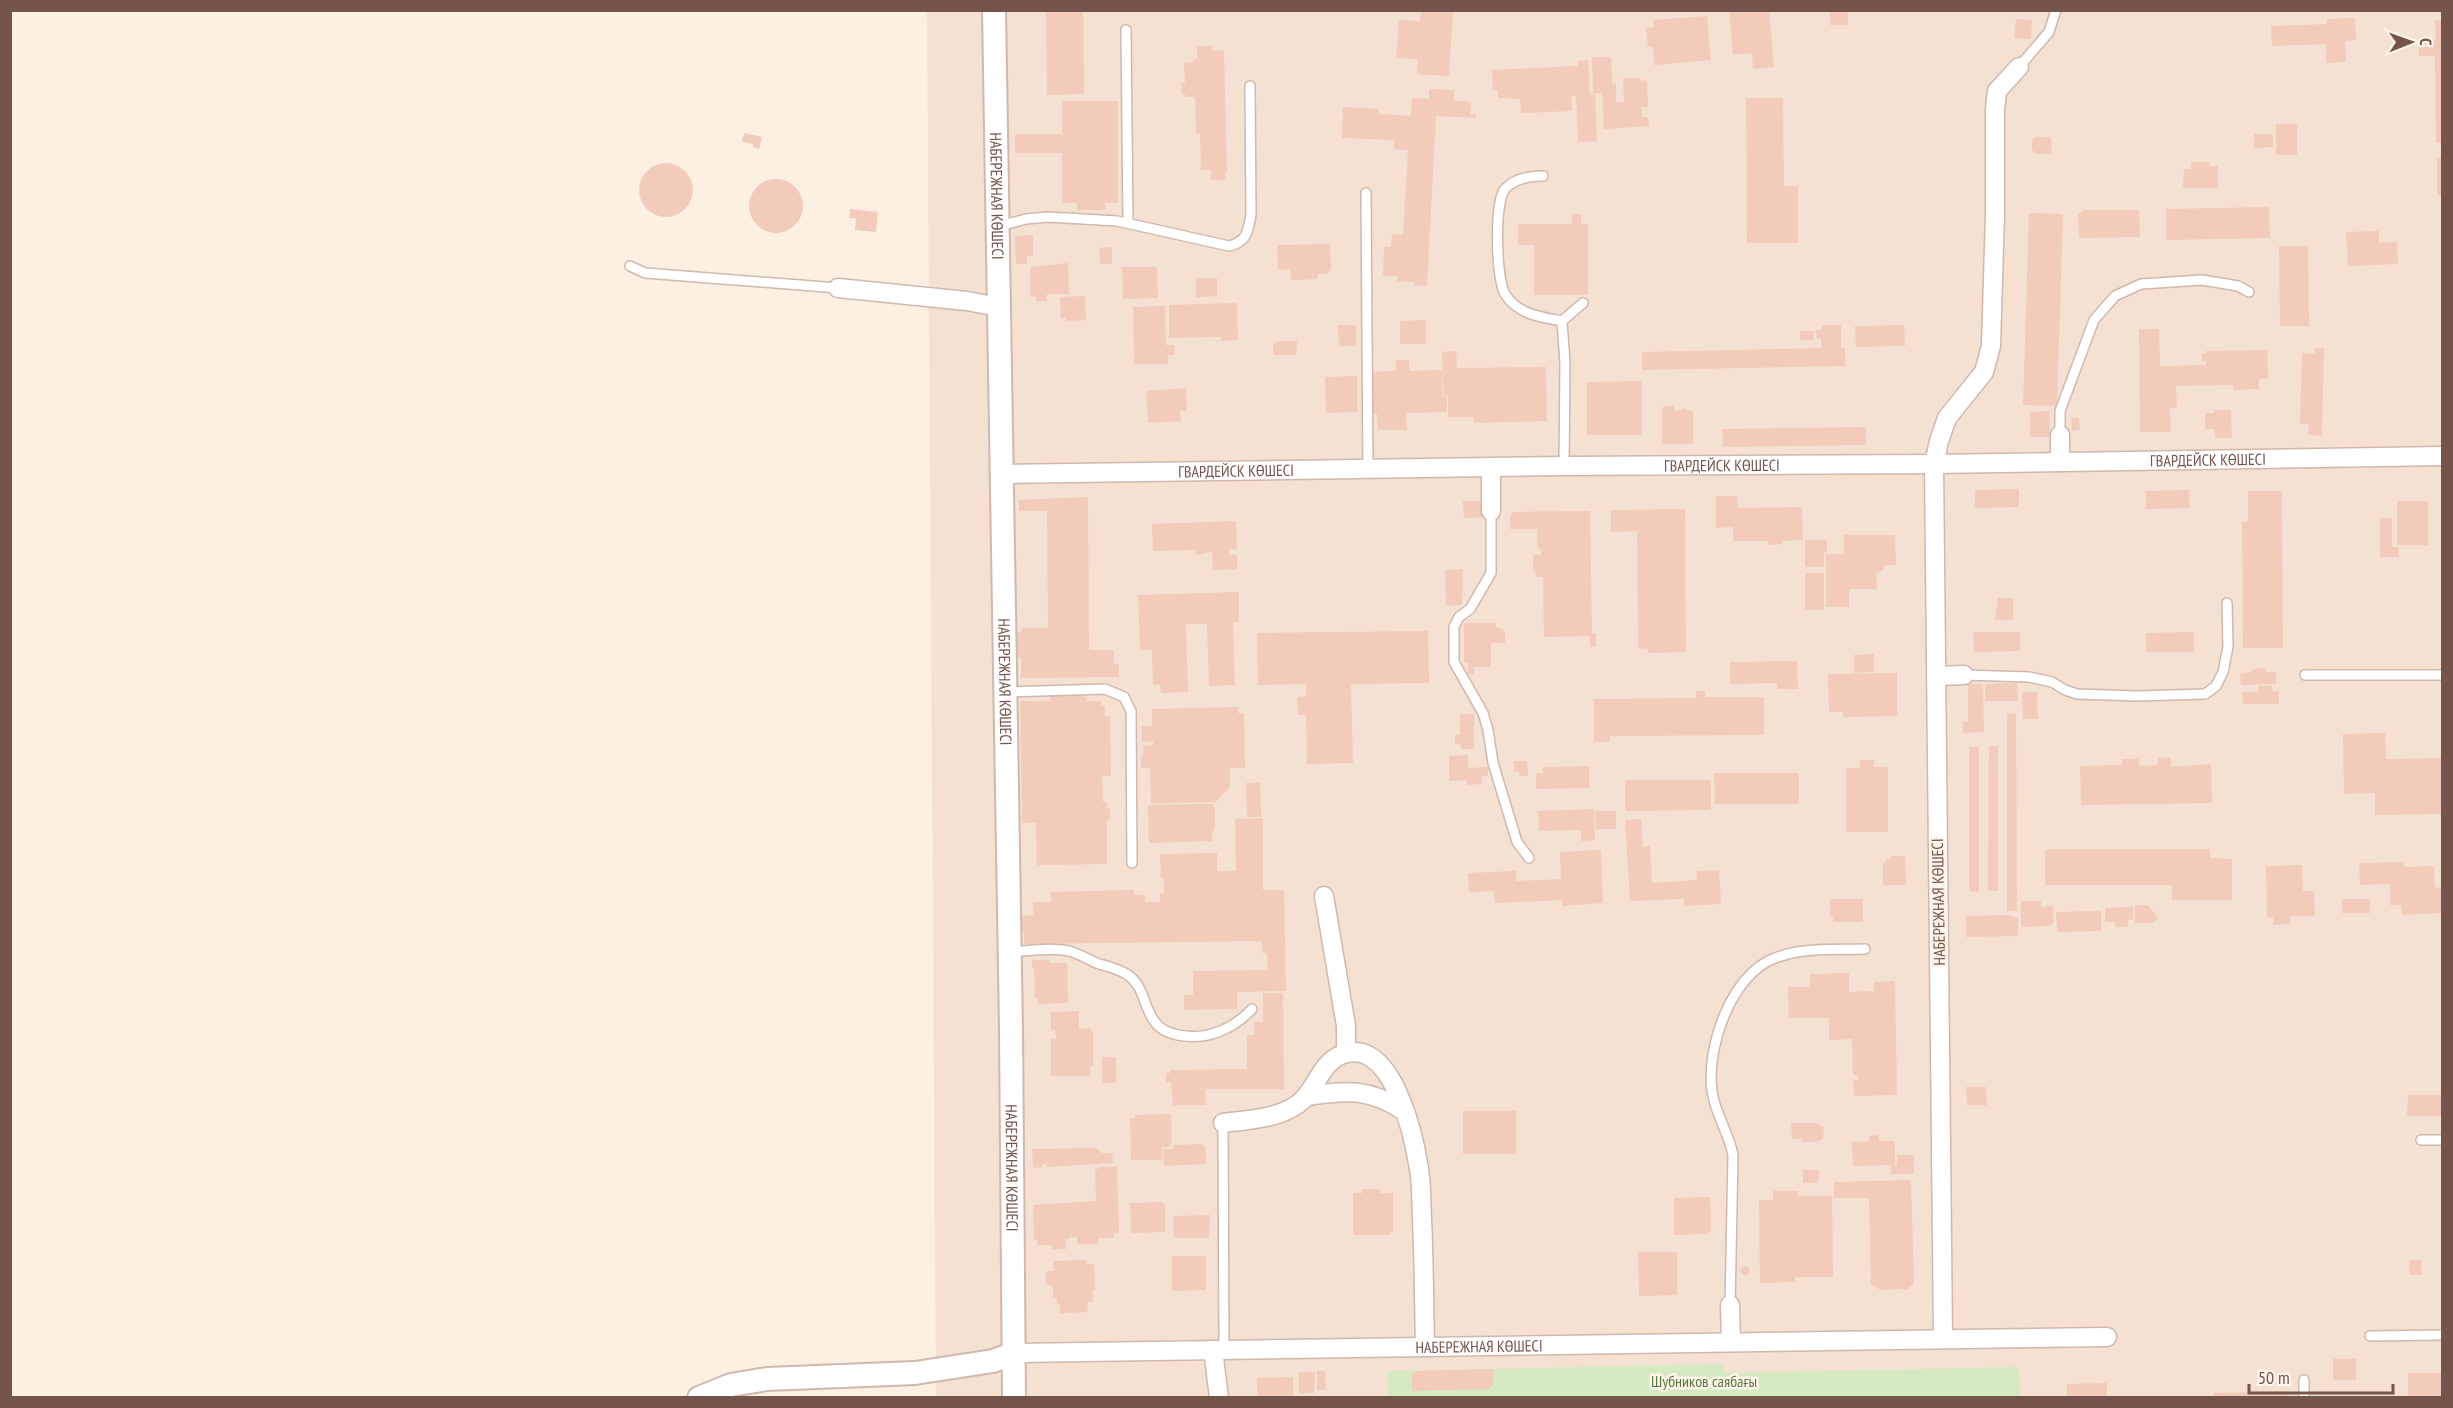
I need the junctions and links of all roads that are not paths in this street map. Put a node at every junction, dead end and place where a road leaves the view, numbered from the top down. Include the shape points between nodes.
1 (994, 10) edge
2 (2056, 10) edge
3 (1126, 30) dead end
4 (2019, 67) joint
5 (1250, 86) dead end
6 (1543, 176) dead end
7 (1366, 193) dead end
8 (1128, 224) junction
9 (997, 227) junction
10 (630, 266) dead end
11 (838, 288) joint
12 (2250, 292) dead end
13 (1583, 303) dead end
14 (998, 307) junction
15 (1562, 321) junction
16 (2060, 435) joint
17 (2442, 456) edge
18 (2060, 462) junction
19 (1934, 464) junction
20 (1564, 466) junction
21 (1491, 468) junction
22 (1368, 469) junction
23 (1002, 474) junction
24 (1491, 511) joint
25 (2227, 603) dead end
26 (1964, 675) joint
27 (2305, 675) dead end
28 (2442, 675) edge
29 (1936, 676) junction
30 (1005, 692) junction
31 (1528, 858) dead end
32 (1132, 863) dead end
33 (1324, 896) dead end
34 (1865, 949) dead end
35 (1010, 952) junction
36 (1252, 1009) dead end
37 (1346, 1053) junction
38 (1306, 1096) junction
39 (1404, 1111) junction
40 (1223, 1123) joint
41 (2421, 1140) dead end
42 (2442, 1140) edge
43 (1730, 1305) joint
44 (2442, 1335) edge
45 (2370, 1336) dead end
46 (2107, 1337) dead end
47 (1943, 1339) junction
48 (1731, 1342) junction
49 (1425, 1347) junction
50 (1218, 1350) junction
51 (1015, 1353) junction
52 (2304, 1380) dead end
53 (699, 1398) edge
54 (1014, 1398) edge
55 (1219, 1398) edge
56 (2304, 1398) edge

1 - 9 street, НАБЕРЕЖНАЯ КӨШЕСІ
2 - 4 lane via 2049,32
3 - 8 lane
4 - 19 street, НАБЕРЕЖНАЯ КӨШЕСІ via 1997,91 1995,109 1990,346 1984,372 1947,418
5 - 8 lane via 1248,236 1229,246
6 - 15 lane via 1528,176 1512,184 1500,197 1500,274 1504,293 1518,308
7 - 22 lane
8 - 9 lane via 1048,217
9 - 14 street, НАБЕРЕЖНАЯ КӨШЕСІ
10 - 11 lane via 645,273
11 - 14 street
12 - 16 lane via 2202,280 2141,284 2115,296 2094,320 2060,411
13 - 15 lane
14 - 23 street, НАБЕРЕЖНАЯ КӨШЕСІ
15 - 20 lane
16 - 18 street
17 - 18 street, ГВАРДЕЙСК КӨШЕСІ
18 - 19 street, ГВАРДЕЙСК КӨШЕСІ
19 - 20 street, ГВАРДЕЙСК КӨШЕСІ
19 - 29 street, НАБЕРЕЖНАЯ КӨШЕСІ
20 - 21 street, ГВАРДЕЙСК КӨШЕСІ
21 - 22 street, ГВАРДЕЙСК КӨШЕСІ
21 - 24 street
22 - 23 street, ГВАРДЕЙСК КӨШЕСІ
23 - 30 street, НАБЕРЕЖНАЯ КӨШЕСІ
24 - 31 lane via 1491,573 1470,609 1454,627 1454,662 1483,713 1493,763 1517,842
25 - 26 lane via 2228,647 2223,672 2216,686 2205,694 2077,694 2029,677
26 - 29 street
27 - 28 lane
29 - 47 street, НАБЕРЕЖНАЯ КӨШЕСІ
30 - 32 lane via 1105,689 1124,697 1131,711
30 - 35 street, НАБЕРЕЖНАЯ КӨШЕСІ
33 - 37 street via 1346,1026
34 - 43 lane via 1799,951 1773,958 1759,966 1728,1006 1719,1029 1710,1072 1715,1110 1733,1155
35 - 36 lane via 1066,950 1114,967 1140,987 1155,1023 1174,1034 1195,1036 1222,1031
35 - 51 street, НАБЕРЕЖНАЯ КӨШЕСІ
37 - 38 street via 1325,1068
37 - 39 street via 1361,1052 1380,1065
38 - 39 street via 1338,1091 1367,1093
38 - 40 street via 1289,1110
39 - 49 street via 1419,1171
40 - 50 lane
41 - 42 lane
43 - 48 street
44 - 45 lane
46 - 47 street, НАБЕРЕЖНАЯ КӨШЕСІ
47 - 48 street, НАБЕРЕЖНАЯ КӨШЕСІ
48 - 49 street, НАБЕРЕЖНАЯ КӨШЕСІ
49 - 50 street, НАБЕРЕЖНАЯ КӨШЕСІ
50 - 51 street, НАБЕРЕЖНАЯ КӨШЕСІ
50 - 55 street
51 - 53 street via 993,1361 915,1373 767,1379 731,1385
51 - 54 street, НАБЕРЕЖНАЯ КӨШЕСІ
52 - 56 lane

